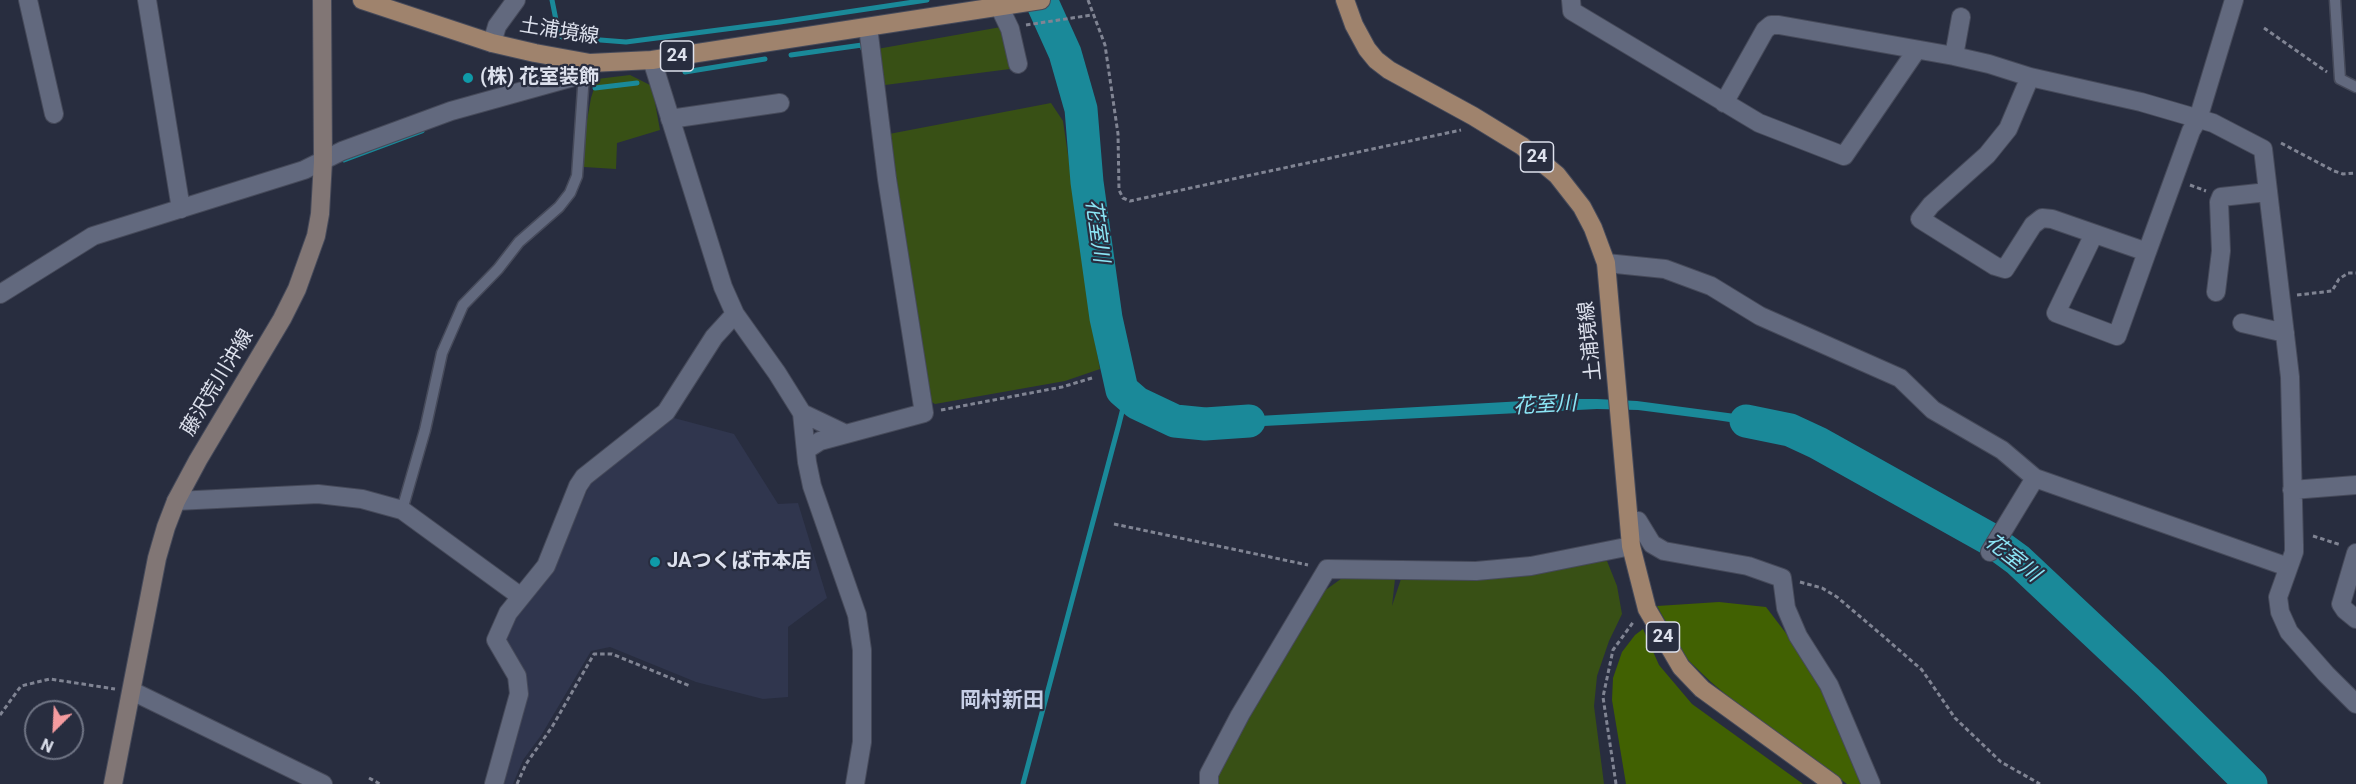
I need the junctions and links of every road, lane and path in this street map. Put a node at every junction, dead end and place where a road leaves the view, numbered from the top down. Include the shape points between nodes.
1 (28, 0) edge
2 (147, 0) edge
3 (322, 0) edge
4 (362, 0) edge
5 (516, 0) edge
6 (1041, 0) edge
7 (1088, 0) edge
8 (1346, 0) edge
9 (1571, 0) edge
10 (2234, 0) edge
11 (2335, 0) edge
12 (1004, 5) junction
13 (1092, 15) junction
14 (1962, 17) dead end
15 (868, 27) junction
16 (1017, 27) dead end
17 (2264, 28) dead end
18 (492, 43) junction
19 (1916, 51) junction
20 (1954, 56) junction
21 (652, 60) junction
22 (1018, 64) dead end
23 (587, 68) junction
24 (2030, 77) junction
25 (2340, 79) junction
26 (2356, 87) edge
27 (780, 103) dead end
28 (1724, 103) junction
29 (54, 114) dead end
30 (670, 119) junction
31 (2198, 119) junction
32 (1486, 123) junction
33 (2281, 143) dead end
34 (323, 161) junction
35 (2356, 173) edge
36 (2174, 180) junction
37 (2268, 192) junction
38 (2221, 197) junction
39 (181, 209) junction
40 (2094, 234) junction
41 (2147, 252) junction
42 (1606, 264) junction
43 (2356, 273) edge
44 (2216, 292) dead end
45 (0, 294) edge
46 (2282, 297) junction
47 (735, 314) junction
48 (2242, 323) dead end
49 (2285, 333) junction
50 (1092, 378) dead end
51 (802, 413) junction
52 (924, 413) junction
53 (846, 434) junction
54 (806, 450) junction
55 (2035, 478) junction
56 (2356, 485) edge
57 (2292, 490) junction
58 (176, 501) junction
59 (402, 510) junction
60 (1629, 522) junction
61 (1114, 524) dead end
62 (2311, 536) dead end
63 (1631, 546) junction
64 (2350, 550) edge
65 (1990, 552) dead end
66 (2288, 567) junction
67 (1328, 569) junction
68 (1782, 578) junction
69 (520, 596) junction
70 (1647, 609) junction
71 (2356, 619) edge
72 (690, 686) dead end
73 (132, 692) junction
74 (2356, 704) edge
75 (0, 715) edge
76 (369, 778) dead end
77 (113, 784) edge
78 (323, 784) edge
79 (380, 784) edge
80 (494, 784) edge
81 (517, 784) edge
82 (855, 784) edge
83 (1209, 784) edge
84 (1616, 784) edge
85 (1833, 784) edge
86 (1871, 784) edge
87 (2040, 784) edge

1 - 29 street
2 - 39 street
3 - 34 main road, 藤沢荒川沖線
4 - 18 main road, 土浦境線 / 24
5 - 18 street via 497,27
6 - 12 main road, 土浦境線 / 24
7 - 13 path
8 - 32 main road, 土浦境線 / 24 via 1354,25 1377,60
9 - 28 street via 1572,11
10 - 31 street
11 - 25 lane
12 - 15 main road, 土浦境線 / 24
12 - 22 street
13 - 16 path
13 - 32 path via 1105,45 1113,89 1119,190 1130,201
14 - 20 street
15 - 21 main road, 土浦境線 / 24
15 - 52 street via 887,179
17 - 25 path
18 - 23 main road, 土浦境線 / 24
19 - 20 street
19 - 28 street via 1771,25
19 - 28 street via 1844,156 1759,123
20 - 24 street
21 - 23 main road, 土浦境線 / 24
21 - 30 street
23 - 34 street via 461,108
23 - 59 lane via 577,176 570,193 519,242 463,305 442,353
24 - 31 street
24 - 40 street via 2008,129 1987,155 1920,219 2005,269 2033,225 2042,218
25 - 26 lane
27 - 30 street
30 - 47 street
31 - 36 street
31 - 37 street via 2263,149
32 - 42 main road, 土浦境線 / 24 via 1539,159 1570,190 1593,228
33 - 35 path via 2334,171
34 - 39 street
34 - 58 main road, 藤沢荒川沖線 via 316,237 297,289
36 - 38 path
36 - 41 street
37 - 38 street
37 - 46 street
38 - 44 street
39 - 45 street via 93,236
40 - 41 street
40 - 41 street via 2056,313 2117,336
42 - 55 street via 1665,269 1712,286 1760,316 1900,378 1933,410 2002,450
42 - 60 main road, 土浦境線 / 24
43 - 46 path via 2339,279 2332,291
46 - 49 street
47 - 51 street
47 - 69 street via 714,337 666,412 584,477 546,566
48 - 49 street
49 - 57 street via 2290,377
50 - 52 path
51 - 53 street
51 - 54 street
52 - 53 street
53 - 54 street via 820,441
54 - 82 street via 812,486 857,615 862,650 862,742
55 - 65 street
55 - 66 street
56 - 57 street
57 - 66 street via 2294,552
58 - 59 street via 318,494 362,499
58 - 73 main road, 藤沢荒川沖線 via 157,558
59 - 69 street
60 - 63 main road, 土浦境線 / 24
60 - 68 street via 1638,520 1652,544 1664,551 1748,566
61 - 67 path
62 - 64 path
63 - 67 street via 1498,569
63 - 70 main road, 土浦境線 / 24
64 - 71 street via 2341,604
66 - 74 street via 2278,597 2284,622 2318,666
67 - 83 street via 1240,716 1209,774
68 - 86 street via 1786,608 1798,636 1829,685
68 - 87 path via 1822,588 1837,597 1922,670 1955,718 2001,762
69 - 80 street via 496,640 517,676 519,694
70 - 84 path via 1631,623 1613,650 1606,674 1602,697
70 - 85 main road, 土浦境線 / 24 via 1681,667 1702,689
72 - 81 path via 612,654 594,654
73 - 75 path via 50,679 21,686
73 - 77 main road, 藤沢荒川沖線
73 - 78 street
76 - 79 path

